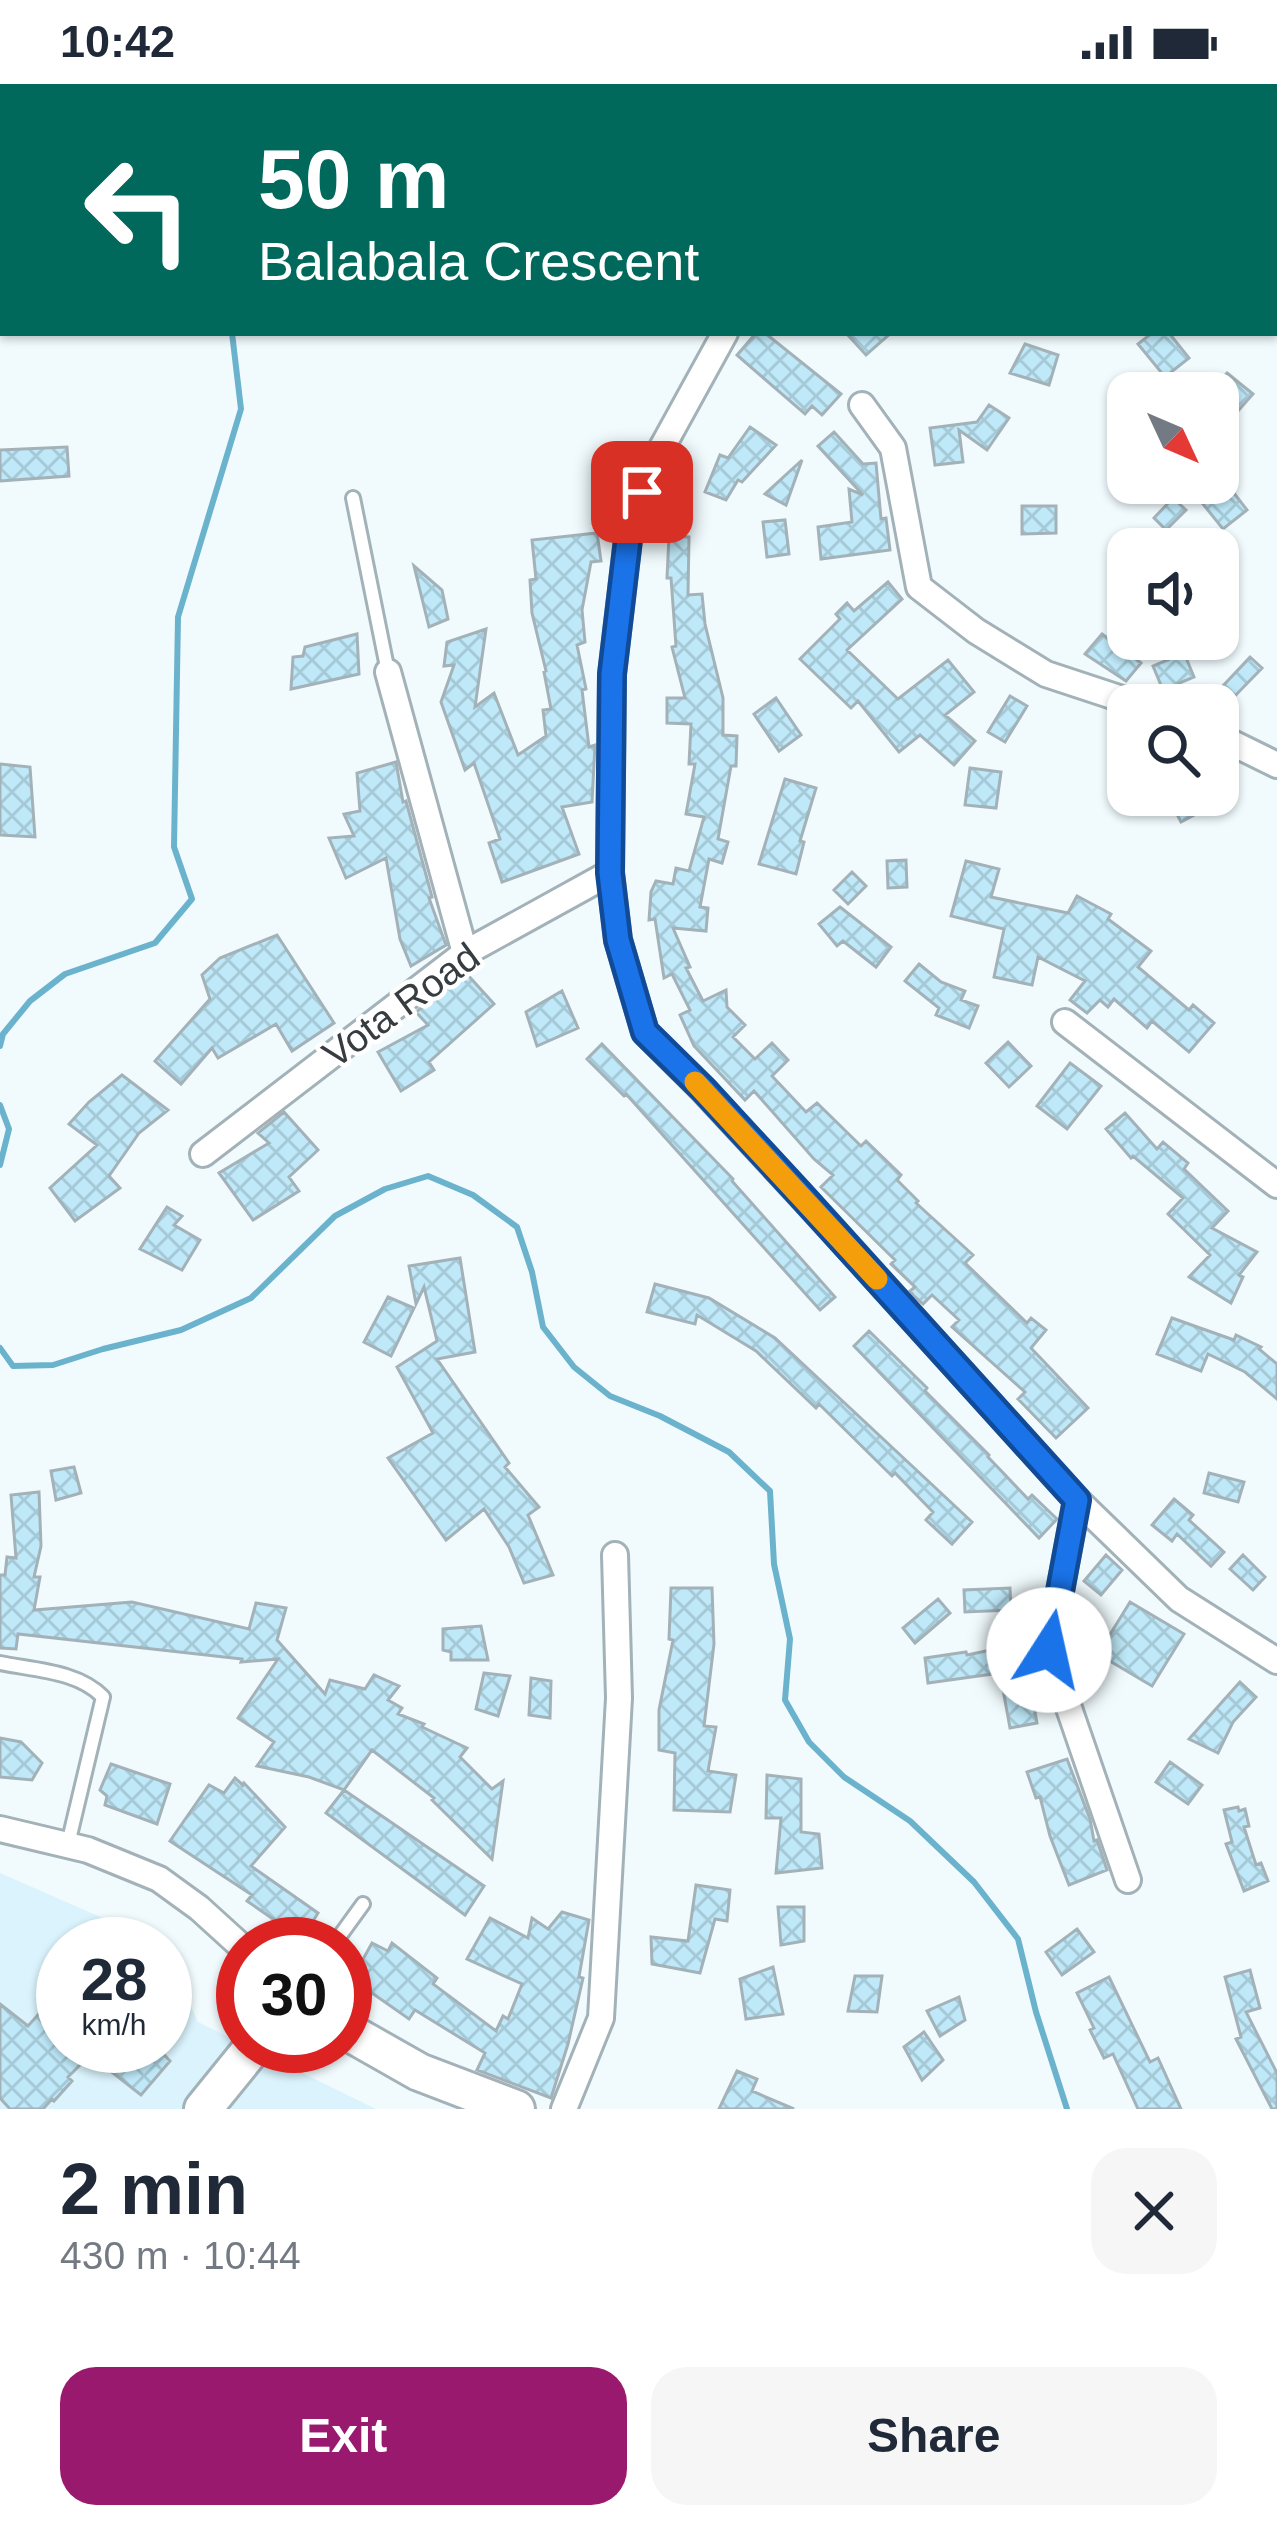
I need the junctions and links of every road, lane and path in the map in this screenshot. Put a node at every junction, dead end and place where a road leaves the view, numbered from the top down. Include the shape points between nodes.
1 (722, 336) edge
2 (862, 405) dead end
3 (353, 498) dead end
4 (388, 672) joint
5 (1107, 694) edge
6 (1239, 746) edge
7 (1277, 765) edge
8 (610, 873) junction
9 (466, 953) junction
10 (1065, 1022) dead end
11 (203, 1154) dead end
12 (1277, 1186) edge
13 (1077, 1500) junction
14 (615, 1555) dead end
15 (1277, 1661) edge
16 (0, 1663) edge
17 (0, 1829) edge
18 (68, 1844) junction
19 (1128, 1880) dead end
20 (363, 1904) dead end
21 (354, 1917) edge
22 (216, 1923) edge
23 (372, 2045) edge
24 (232, 2073) edge
25 (203, 2109) edge
26 (516, 2109) edge
27 (564, 2109) edge

1 - 8 street via 630,523 612,674
2 - 5 street via 893,448 919,587 1046,674
3 - 4 lane
4 - 9 street
6 - 7 street
8 - 9 street, Vota Road
8 - 13 street via 618,940 645,1032
9 - 11 street, Vota Road
10 - 12 street
13 - 15 street via 1179,1599
13 - 19 street via 1049,1650
14 - 27 street via 619,1698 601,2018
16 - 18 lane via 75,1678 103,1697
17 - 18 street
18 - 22 street via 159,1879
20 - 21 lane
23 - 26 street
24 - 25 street

